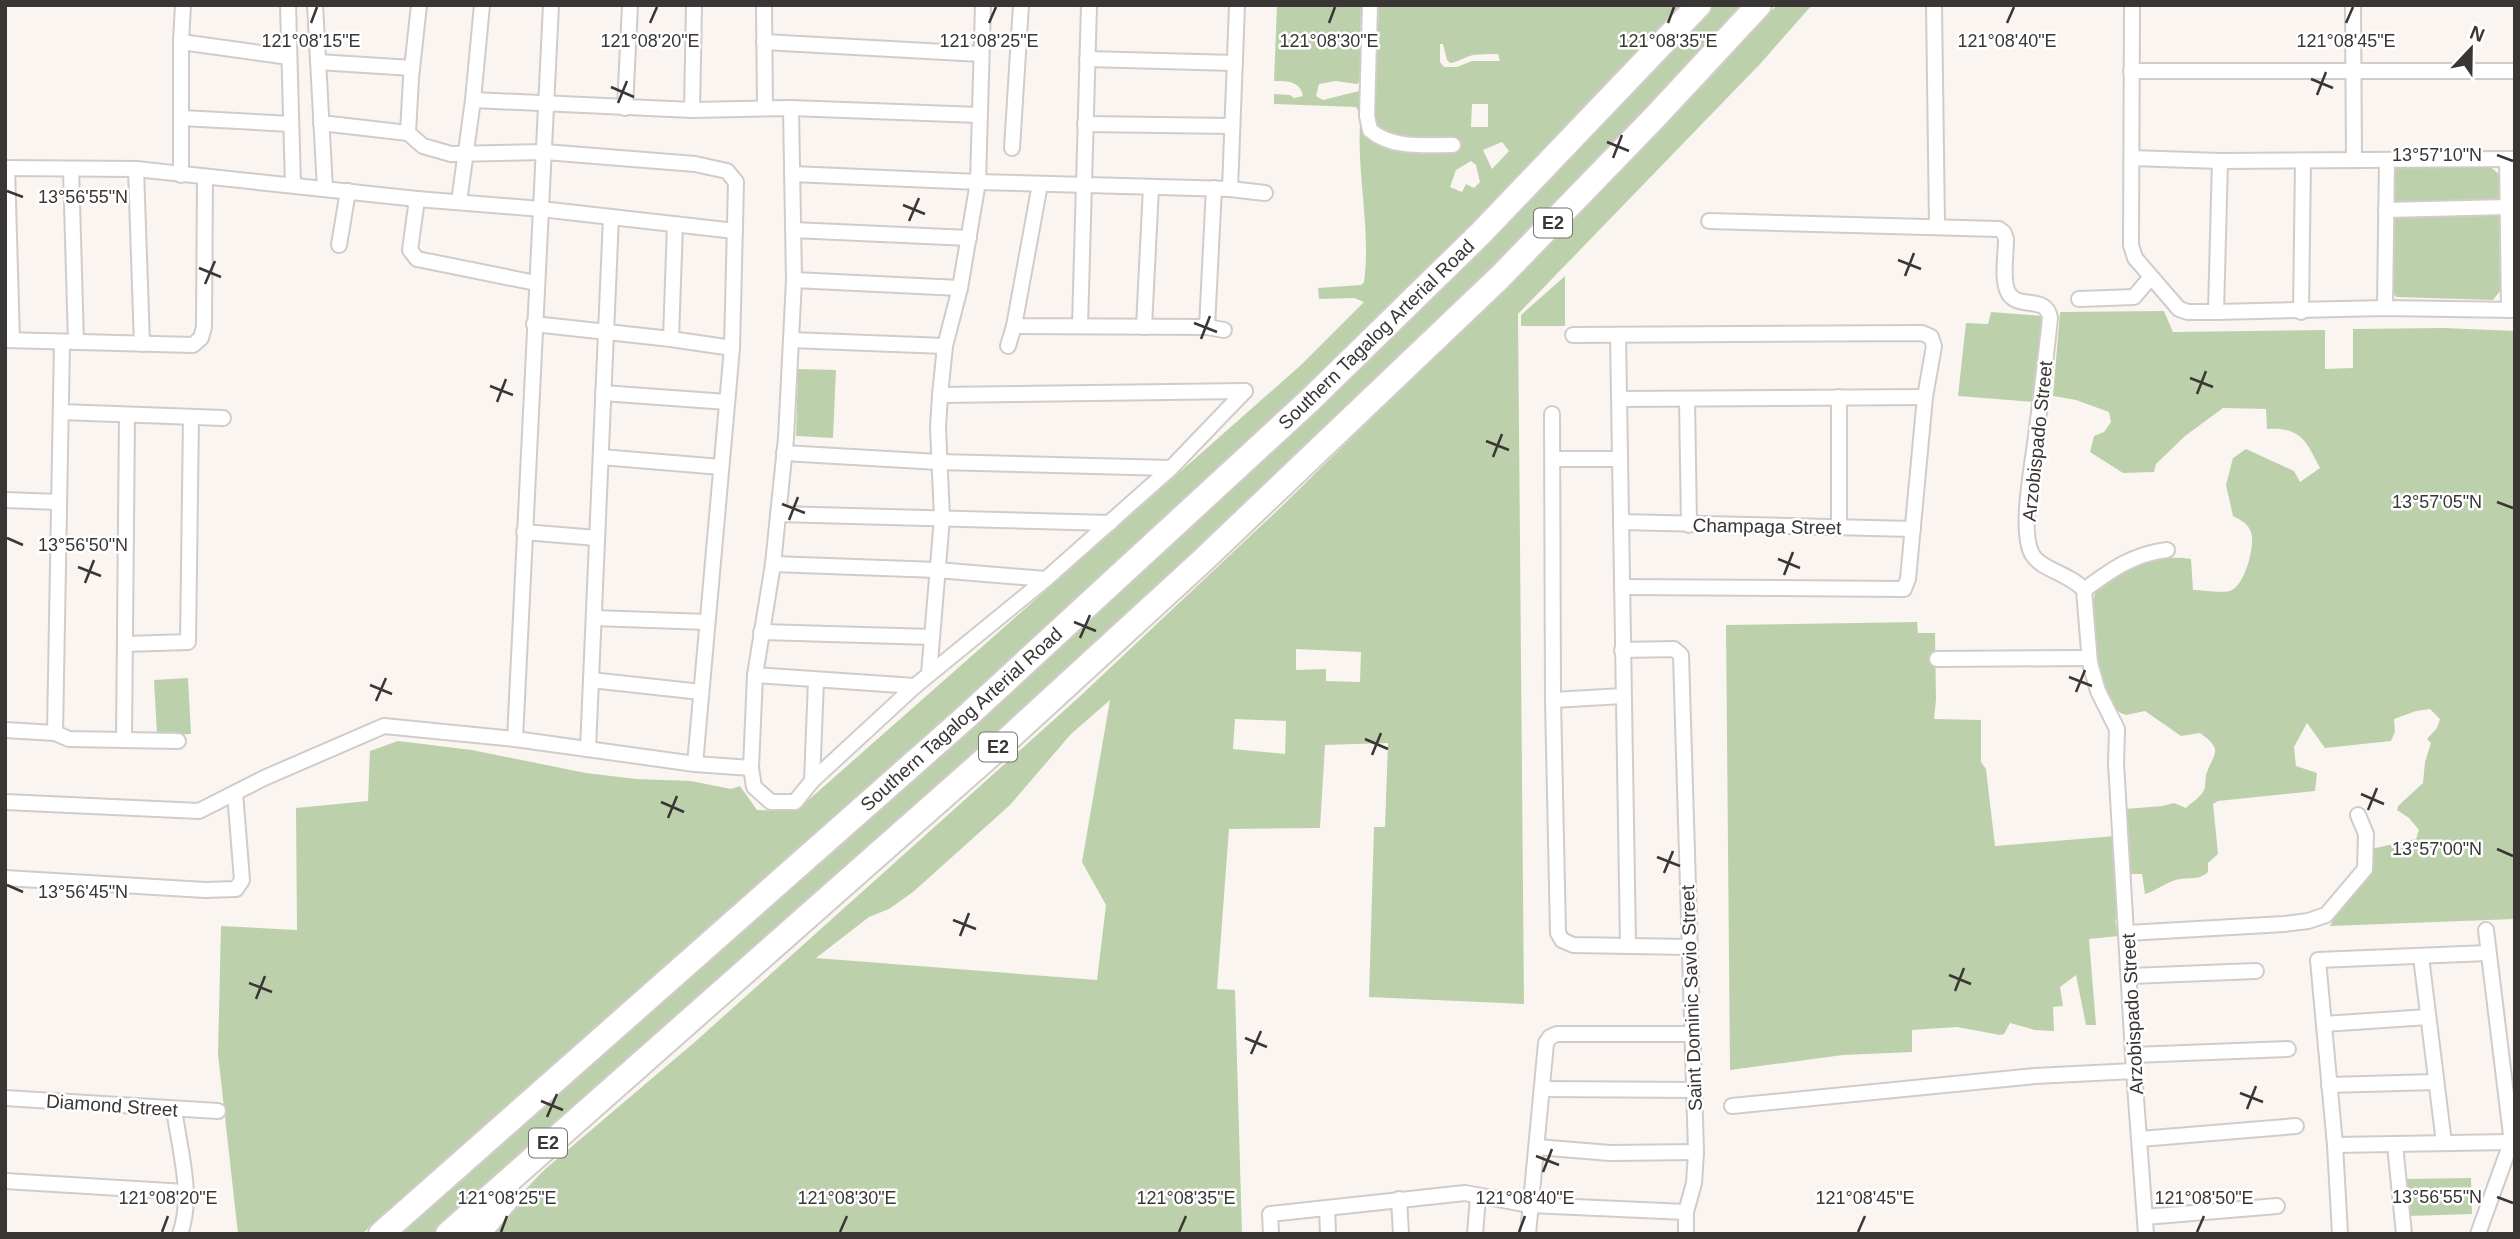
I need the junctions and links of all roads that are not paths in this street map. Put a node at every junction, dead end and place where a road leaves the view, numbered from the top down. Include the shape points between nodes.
1 (184, 5) edge
2 (288, 5) edge
3 (315, 5) edge
4 (419, 5) edge
5 (482, 5) edge
6 (551, 5) edge
7 (631, 5) edge
8 (694, 5) edge
9 (764, 5) edge
10 (983, 5) edge
11 (1021, 5) edge
12 (1090, 5) edge
13 (1237, 5) edge
14 (1370, 5) edge
15 (1699, 5) edge
16 (1759, 5) edge
17 (1934, 5) edge
18 (2132, 5) edge
19 (2353, 5) edge
20 (181, 42) junction
21 (764, 42) junction
22 (981, 54) junction
23 (289, 57) junction
24 (1087, 59) junction
25 (318, 62) junction
26 (1235, 63) junction
27 (412, 68) junction
28 (2131, 71) junction
29 (2354, 71) junction
30 (2515, 71) edge
31 (473, 100) junction
32 (546, 105) junction
33 (765, 107) junction
34 (625, 108) junction
35 (791, 108) junction
36 (692, 110) junction
37 (979, 115) junction
38 (182, 118) junction
39 (321, 123) junction
40 (291, 124) junction
41 (1085, 124) junction
42 (1232, 125) junction
43 (408, 133) junction
44 (1453, 145) dead end
45 (1012, 148) dead end
46 (545, 152) junction
47 (466, 155) junction
48 (2132, 158) junction
49 (2354, 159) junction
50 (2511, 159) edge
51 (2387, 160) junction
52 (2220, 161) junction
53 (2303, 161) junction
54 (6, 168) edge
55 (71, 169) junction
56 (136, 169) junction
57 (792, 174) junction
58 (181, 175) junction
59 (205, 178) junction
60 (978, 182) junction
61 (1040, 184) junction
62 (293, 185) junction
63 (1082, 185) junction
64 (1152, 187) junction
65 (325, 188) junction
66 (1214, 188) junction
67 (1230, 189) junction
68 (348, 191) junction
69 (1265, 193) dead end
70 (417, 199) junction
71 (460, 202) junction
72 (2507, 207) junction
73 (541, 209) junction
74 (2386, 210) junction
75 (611, 217) junction
76 (1709, 221) dead end
77 (675, 224) junction
78 (1937, 226) junction
79 (793, 230) junction
80 (734, 231) junction
81 (969, 238) junction
82 (339, 245) dead end
83 (2150, 278) junction
84 (794, 280) junction
85 (536, 282) junction
86 (960, 288) junction
87 (2079, 299) dead end
88 (2385, 309) junction
89 (2512, 310) edge
90 (2216, 312) junction
91 (2301, 312) junction
92 (534, 324) junction
93 (1014, 326) junction
94 (1080, 326) junction
95 (1144, 327) junction
96 (1207, 327) junction
97 (1224, 330) dead end
98 (606, 333) junction
99 (1573, 335) dead end
100 (1618, 335) junction
101 (671, 339) junction
102 (9, 340) edge
103 (791, 340) junction
104 (69, 342) junction
105 (142, 344) junction
106 (945, 346) junction
107 (1008, 346) dead end
108 (732, 348) junction
109 (603, 393) junction
110 (940, 394) junction
111 (1839, 397) junction
112 (1925, 397) junction
113 (1620, 399) junction
114 (1687, 399) junction
115 (727, 402) junction
116 (61, 412) junction
117 (1552, 414) dead end
118 (127, 415) junction
119 (191, 417) junction
120 (223, 418) dead end
121 (784, 453) junction
122 (601, 457) junction
123 (1553, 459) junction
124 (1619, 459) junction
125 (939, 462) junction
126 (721, 467) junction
127 (1171, 468) junction
128 (5, 500) edge
129 (59, 502) junction
130 (778, 514) junction
131 (942, 518) junction
132 (1621, 522) junction
133 (1110, 523) junction
134 (1689, 525) junction
135 (1839, 528) junction
136 (1913, 529) junction
137 (524, 532) junction
138 (597, 538) junction
139 (2167, 550) dead end
140 (773, 564) junction
141 (937, 570) junction
142 (1046, 579) junction
143 (1622, 587) junction
144 (2084, 590) junction
145 (594, 618) junction
146 (708, 622) junction
147 (761, 632) junction
148 (931, 637) junction
149 (125, 644) junction
150 (1622, 650) junction
151 (2089, 658) junction
152 (1937, 659) dead end
153 (929, 674) junction
154 (755, 675) junction
155 (591, 680) junction
156 (816, 681) junction
157 (915, 685) junction
158 (701, 692) junction
159 (1623, 696) junction
160 (1553, 700) junction
161 (5, 730) edge
162 (55, 733) junction
163 (515, 739) junction
164 (124, 740) junction
165 (178, 741) dead end
166 (588, 749) junction
167 (695, 764) junction
168 (751, 768) junction
169 (812, 781) junction
170 (235, 793) junction
171 (5, 802) edge
172 (2358, 815) dead end
173 (5, 877) edge
174 (2486, 930) dead end
175 (2127, 933) junction
176 (1628, 945) junction
177 (1689, 947) junction
178 (2488, 953) junction
179 (2421, 957) junction
180 (2256, 971) dead end
181 (2130, 976) junction
182 (2428, 1017) junction
183 (2324, 1024) junction
184 (1691, 1034) junction
185 (2288, 1049) dead end
186 (651, 1055) junction
187 (2133, 1055) junction
188 (2134, 1071) junction
189 (2435, 1082) junction
190 (2329, 1085) junction
191 (1542, 1089) junction
192 (1694, 1090) junction
193 (5, 1098) edge
194 (1732, 1106) dead end
195 (174, 1109) junction
196 (218, 1111) dead end
197 (2295, 1126) dead end
198 (2140, 1139) junction
199 (2510, 1142) junction
200 (2444, 1143) junction
201 (2334, 1145) junction
202 (2395, 1145) junction
203 (1537, 1147) junction
204 (1696, 1152) junction
205 (5, 1181) edge
206 (185, 1192) junction
207 (1478, 1197) junction
208 (1399, 1199) junction
209 (1530, 1205) junction
210 (2277, 1206) dead end
211 (1327, 1208) junction
212 (1686, 1212) junction
213 (2145, 1217) junction
214 (180, 1234) edge
215 (381, 1234) edge
216 (447, 1234) edge
217 (477, 1234) edge
218 (1271, 1234) edge
219 (1328, 1234) edge
220 (1401, 1234) edge
221 (1475, 1234) edge
222 (1528, 1234) edge
223 (1686, 1234) edge
224 (2146, 1234) edge
225 (2340, 1234) edge
226 (2404, 1234) edge
227 (2477, 1234) edge

1 - 20 street
2 - 23 street
3 - 25 street
4 - 27 street
5 - 31 street
6 - 32 street
7 - 34 street
8 - 36 street
9 - 21 street
10 - 22 street
11 - 45 street
12 - 24 street
13 - 26 street
14 - 44 street via 1370,130 1395,142
15 - 215 highway, Southern Tagalog Arterial Road / E2 via 1480,233 1231,474 966,717
16 - 186 highway, E2 via 1510,267 1339,433 1008,738
17 - 78 street
18 - 28 street
19 - 29 street
20 - 23 street
20 - 38 street
21 - 22 street
21 - 33 street
22 - 37 street
23 - 40 street
24 - 26 street
24 - 41 street
25 - 27 street
25 - 39 street
26 - 42 street
27 - 43 street
28 - 29 street
28 - 48 street
29 - 30 street
29 - 49 street
31 - 32 street
31 - 47 street
32 - 34 street
32 - 46 street
33 - 35 street
33 - 36 street
34 - 36 street
35 - 37 street
35 - 57 street
37 - 60 street
38 - 40 street
38 - 58 street
39 - 43 street
39 - 65 street
40 - 62 street
41 - 42 street
41 - 63 street
42 - 67 street
43 - 47 street via 423,146
46 - 47 street
46 - 73 street
46 - 80 street via 695,164 727,171 736,181
47 - 71 street
48 - 52 street
48 - 83 street via 2131,245
49 - 51 street
49 - 53 street
50 - 51 street
50 - 72 street
51 - 74 street
52 - 53 street
52 - 90 street
53 - 91 street
54 - 55 street
54 - 102 street
55 - 56 street
55 - 104 street
56 - 58 street
56 - 105 street
57 - 60 street
57 - 79 street
58 - 59 street
59 - 62 street
59 - 105 street via 201,338 193,345
60 - 61 street
60 - 81 street
61 - 63 street
61 - 93 street
62 - 65 street
63 - 64 street
63 - 94 street
64 - 66 street
64 - 95 street
65 - 68 street
66 - 67 street
66 - 96 street
67 - 69 street
68 - 70 street
68 - 82 street
70 - 71 street
70 - 85 street via 410,250 417,259
71 - 73 street
72 - 74 street
72 - 89 street
73 - 75 street
73 - 85 street
74 - 88 street
75 - 77 street
75 - 98 street
76 - 78 street, Arzobispado Street
77 - 80 street
77 - 101 street
78 - 144 street, Arzobispado Street via 2001,230 2006,239 2008,293 2049,311 2029,484 2029,544 2038,561
79 - 81 street
79 - 84 street
80 - 108 street
81 - 86 street
83 - 87 street via 2134,297
83 - 90 street via 2179,309
84 - 86 street
84 - 103 street
85 - 92 street
86 - 106 street
88 - 89 street
88 - 91 street
90 - 91 street
92 - 98 street
92 - 137 street
93 - 94 street
93 - 107 street
94 - 95 street
95 - 96 street
96 - 97 street
98 - 101 street
98 - 109 street
99 - 100 street
100 - 112 street via 1922,333 1931,337 1934,346
100 - 113 street
101 - 108 street
102 - 104 street
103 - 106 street
103 - 121 street
104 - 105 street
104 - 116 street
106 - 110 street
108 - 115 street
109 - 115 street
109 - 122 street
110 - 125 street
110 - 127 street via 1244,391
111 - 112 street
111 - 114 street
111 - 135 street
112 - 136 street
113 - 114 street
113 - 124 street
114 - 134 street
115 - 126 street
116 - 118 street
116 - 129 street
117 - 123 street
118 - 119 street
118 - 149 street
119 - 120 street
119 - 149 street via 188,642
121 - 125 street
121 - 130 street
122 - 126 street
122 - 138 street
123 - 124 street
123 - 160 street
124 - 132 street
125 - 127 street
125 - 131 street
126 - 146 street
127 - 133 street
128 - 129 street
129 - 162 street
130 - 131 street
130 - 140 street
131 - 133 street
131 - 141 street
132 - 134 street, Champaga Street
132 - 143 street
133 - 142 street
134 - 135 street, Champaga Street
135 - 136 street, Champaga Street
136 - 143 street via 1908,583 1900,590
137 - 138 street
137 - 163 street
138 - 145 street
139 - 144 street via 2120,563
140 - 141 street
140 - 147 street
141 - 142 street
141 - 148 street
142 - 153 street
143 - 150 street
144 - 151 street, Arzobispado Street
145 - 146 street
145 - 155 street
146 - 158 street
147 - 148 street
147 - 154 street
148 - 153 street
149 - 164 street
150 - 159 street
150 - 177 street, Saint Dominic Savio Street via 1674,649 1681,655
151 - 152 street
151 - 175 street, Arzobispado Street via 2098,691 2117,729
153 - 157 street
154 - 156 street
154 - 168 street
155 - 158 street
155 - 166 street
156 - 157 street
156 - 169 street
157 - 169 street
158 - 167 street
159 - 160 street
159 - 176 street
160 - 176 street via 1558,933 1573,945
161 - 162 street
162 - 164 street via 69,739
163 - 166 street
163 - 170 street via 384,726
164 - 165 street
166 - 167 street
167 - 168 street
168 - 169 street via 754,787 772,803 795,802
170 - 171 street via 200,811
170 - 173 street via 242,880 236,889
172 - 175 street via 2366,834 2365,869 2326,915 2284,924
174 - 178 street
175 - 181 street, Arzobispado Street
176 - 177 street
177 - 184 street, Saint Dominic Savio Street
178 - 179 street
178 - 199 street
179 - 182 street
179 - 183 street via 2319,959
180 - 181 street
181 - 187 street, Arzobispado Street
182 - 183 street
182 - 189 street
183 - 190 street
184 - 191 street via 1553,1035 1546,1042
184 - 192 street, Saint Dominic Savio Street
185 - 187 street
186 - 216 highway, E2
186 - 217 highway via 527,1177
187 - 188 street, Arzobispado Street
188 - 194 street via 2035,1076
188 - 198 street, Arzobispado Street
189 - 190 street
189 - 200 street
190 - 201 street
191 - 192 street
191 - 203 street
192 - 204 street, Saint Dominic Savio Street
193 - 195 street, Diamond Street
195 - 196 street, Diamond Street
195 - 206 street
197 - 198 street
198 - 213 street, Arzobispado Street
199 - 200 street
199 - 227 street
200 - 202 street
201 - 202 street
201 - 225 street
202 - 226 street
203 - 204 street via 1610,1153
203 - 209 street
204 - 212 street, Saint Dominic Savio Street via 1694,1188
205 - 206 street
206 - 214 street
207 - 208 street via 1465,1193
207 - 209 street
207 - 221 street
208 - 211 street
208 - 220 street
209 - 212 street
209 - 222 street
210 - 213 street
211 - 218 street via 1270,1214
211 - 219 street
212 - 223 street, Saint Dominic Savio Street
213 - 224 street, Arzobispado Street

